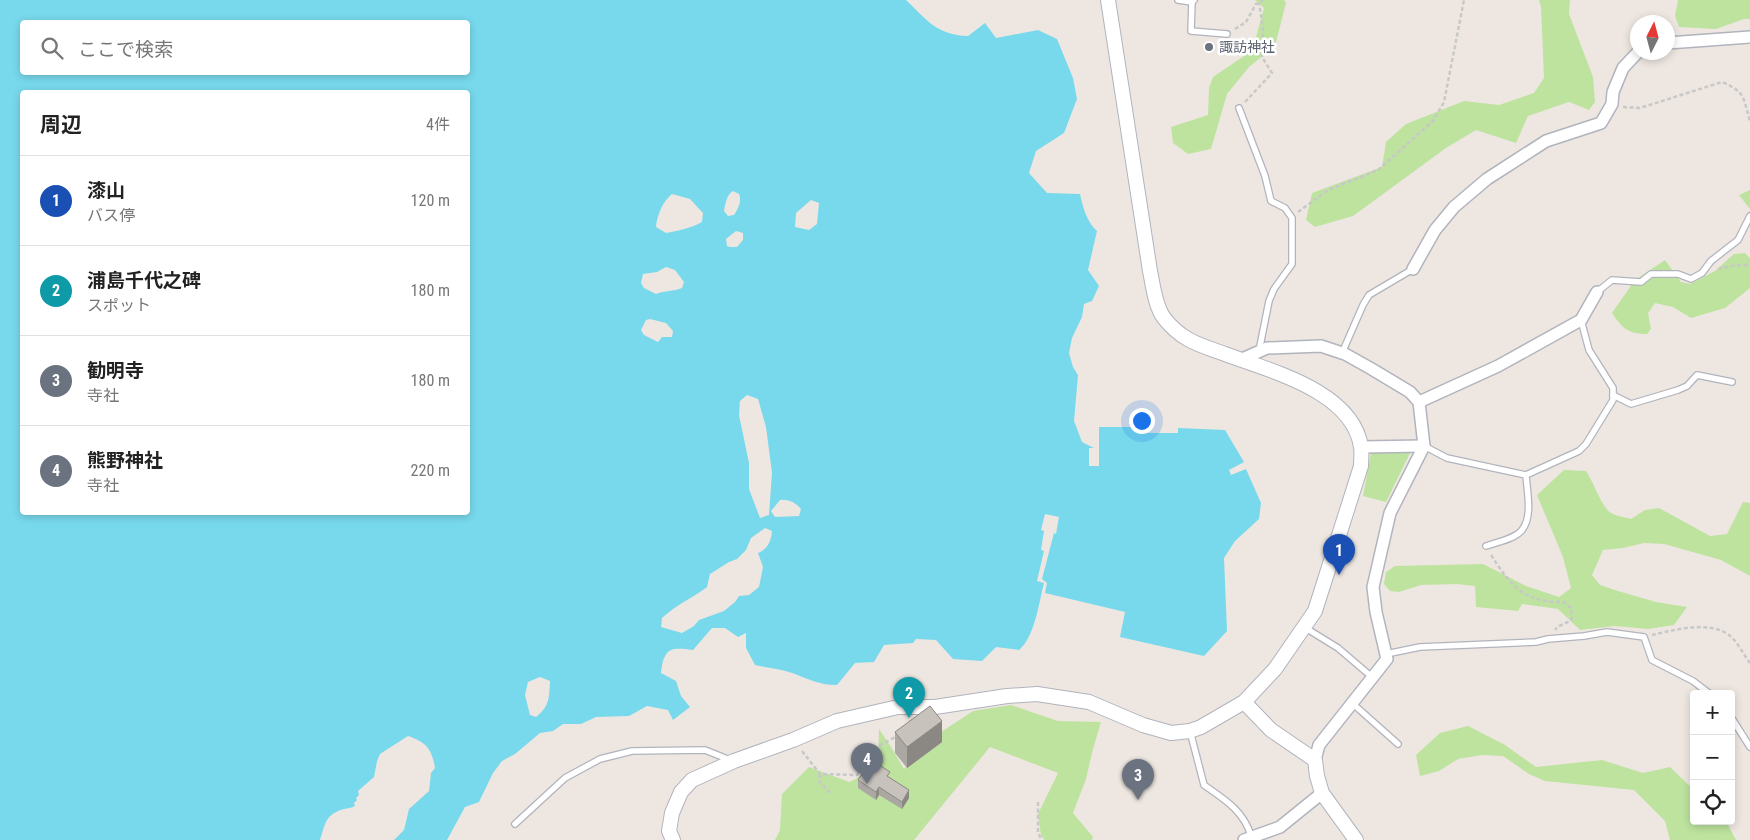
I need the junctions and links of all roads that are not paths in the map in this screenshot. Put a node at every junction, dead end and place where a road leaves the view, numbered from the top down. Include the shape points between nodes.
1 (1108, 0) edge
2 (1178, 0) edge
3 (1193, 1) edge
4 (1227, 34) road end
5 (1750, 37) edge
6 (1675, 42) edge
7 (1630, 60) edge
8 (1239, 108) road end
9 (1750, 216) edge
10 (1413, 269) joint
11 (1597, 292) joint
12 (1581, 320) junction
13 (1259, 351) junction
14 (1342, 353) junction
15 (1240, 360) junction
16 (1732, 382) dead end
17 (1613, 395) junction
18 (1419, 402) junction
19 (1424, 446) junction
20 (1361, 447) junction
21 (1526, 475) junction
22 (1486, 546) road end
23 (1304, 627) junction
24 (1386, 654) junction
25 (1372, 677) junction
26 (1705, 690) edge
27 (1244, 702) junction
28 (1352, 703) junction
29 (1735, 723) edge
30 (1190, 731) junction
31 (1398, 744) dead end
32 (1750, 747) edge
33 (1315, 760) junction
34 (729, 764) junction
35 (1322, 793) junction
36 (515, 824) dead end
37 (1248, 838) edge
38 (673, 840) edge
39 (1356, 840) edge

1 - 15 street via 1150,271 1163,316 1176,332 1191,342
2 - 3 lane
3 - 4 lane via 1191,30
5 - 6 street
7 - 10 street via 1623,68 1613,92 1612,104 1601,123 1546,142 1487,179 1454,207 1435,230
8 - 13 lane via 1271,201 1285,208 1292,218 1292,264 1269,301
9 - 11 lane via 1738,240 1691,279 1678,274 1650,274 1641,282 1612,280
10 - 14 lane via 1369,295
11 - 12 street
12 - 17 lane via 1589,350 1613,388
12 - 18 street via 1498,366
13 - 14 street via 1321,346
13 - 15 street
14 - 18 street via 1410,392
15 - 20 street via 1322,394 1342,410 1356,429
16 - 17 lane via 1697,374 1687,386 1631,404
17 - 21 lane via 1613,400 1579,451
18 - 19 street
19 - 20 street
19 - 21 lane via 1447,458
19 - 24 street via 1390,513 1373,587
20 - 23 street via 1361,466 1324,586 1315,611
21 - 22 lane via 1528,518 1522,531
23 - 25 lane via 1338,648
23 - 27 street via 1275,669
24 - 25 street via 1387,659
24 - 26 lane via 1420,647 1536,642 1607,632 1644,637 1652,660
25 - 28 street
27 - 30 street
27 - 33 street via 1271,730
28 - 31 lane
28 - 33 street via 1319,746
29 - 32 lane
30 - 34 street via 1171,733 1143,725 1089,702 1038,694 1008,696 935,707 898,707 838,721
30 - 37 lane via 1204,785 1235,807 1249,827
33 - 35 street
34 - 36 lane via 725,758 705,750 632,751 600,759 566,778
34 - 38 street via 692,780 681,792 672,813 670,831
35 - 37 street via 1280,827
35 - 39 street

